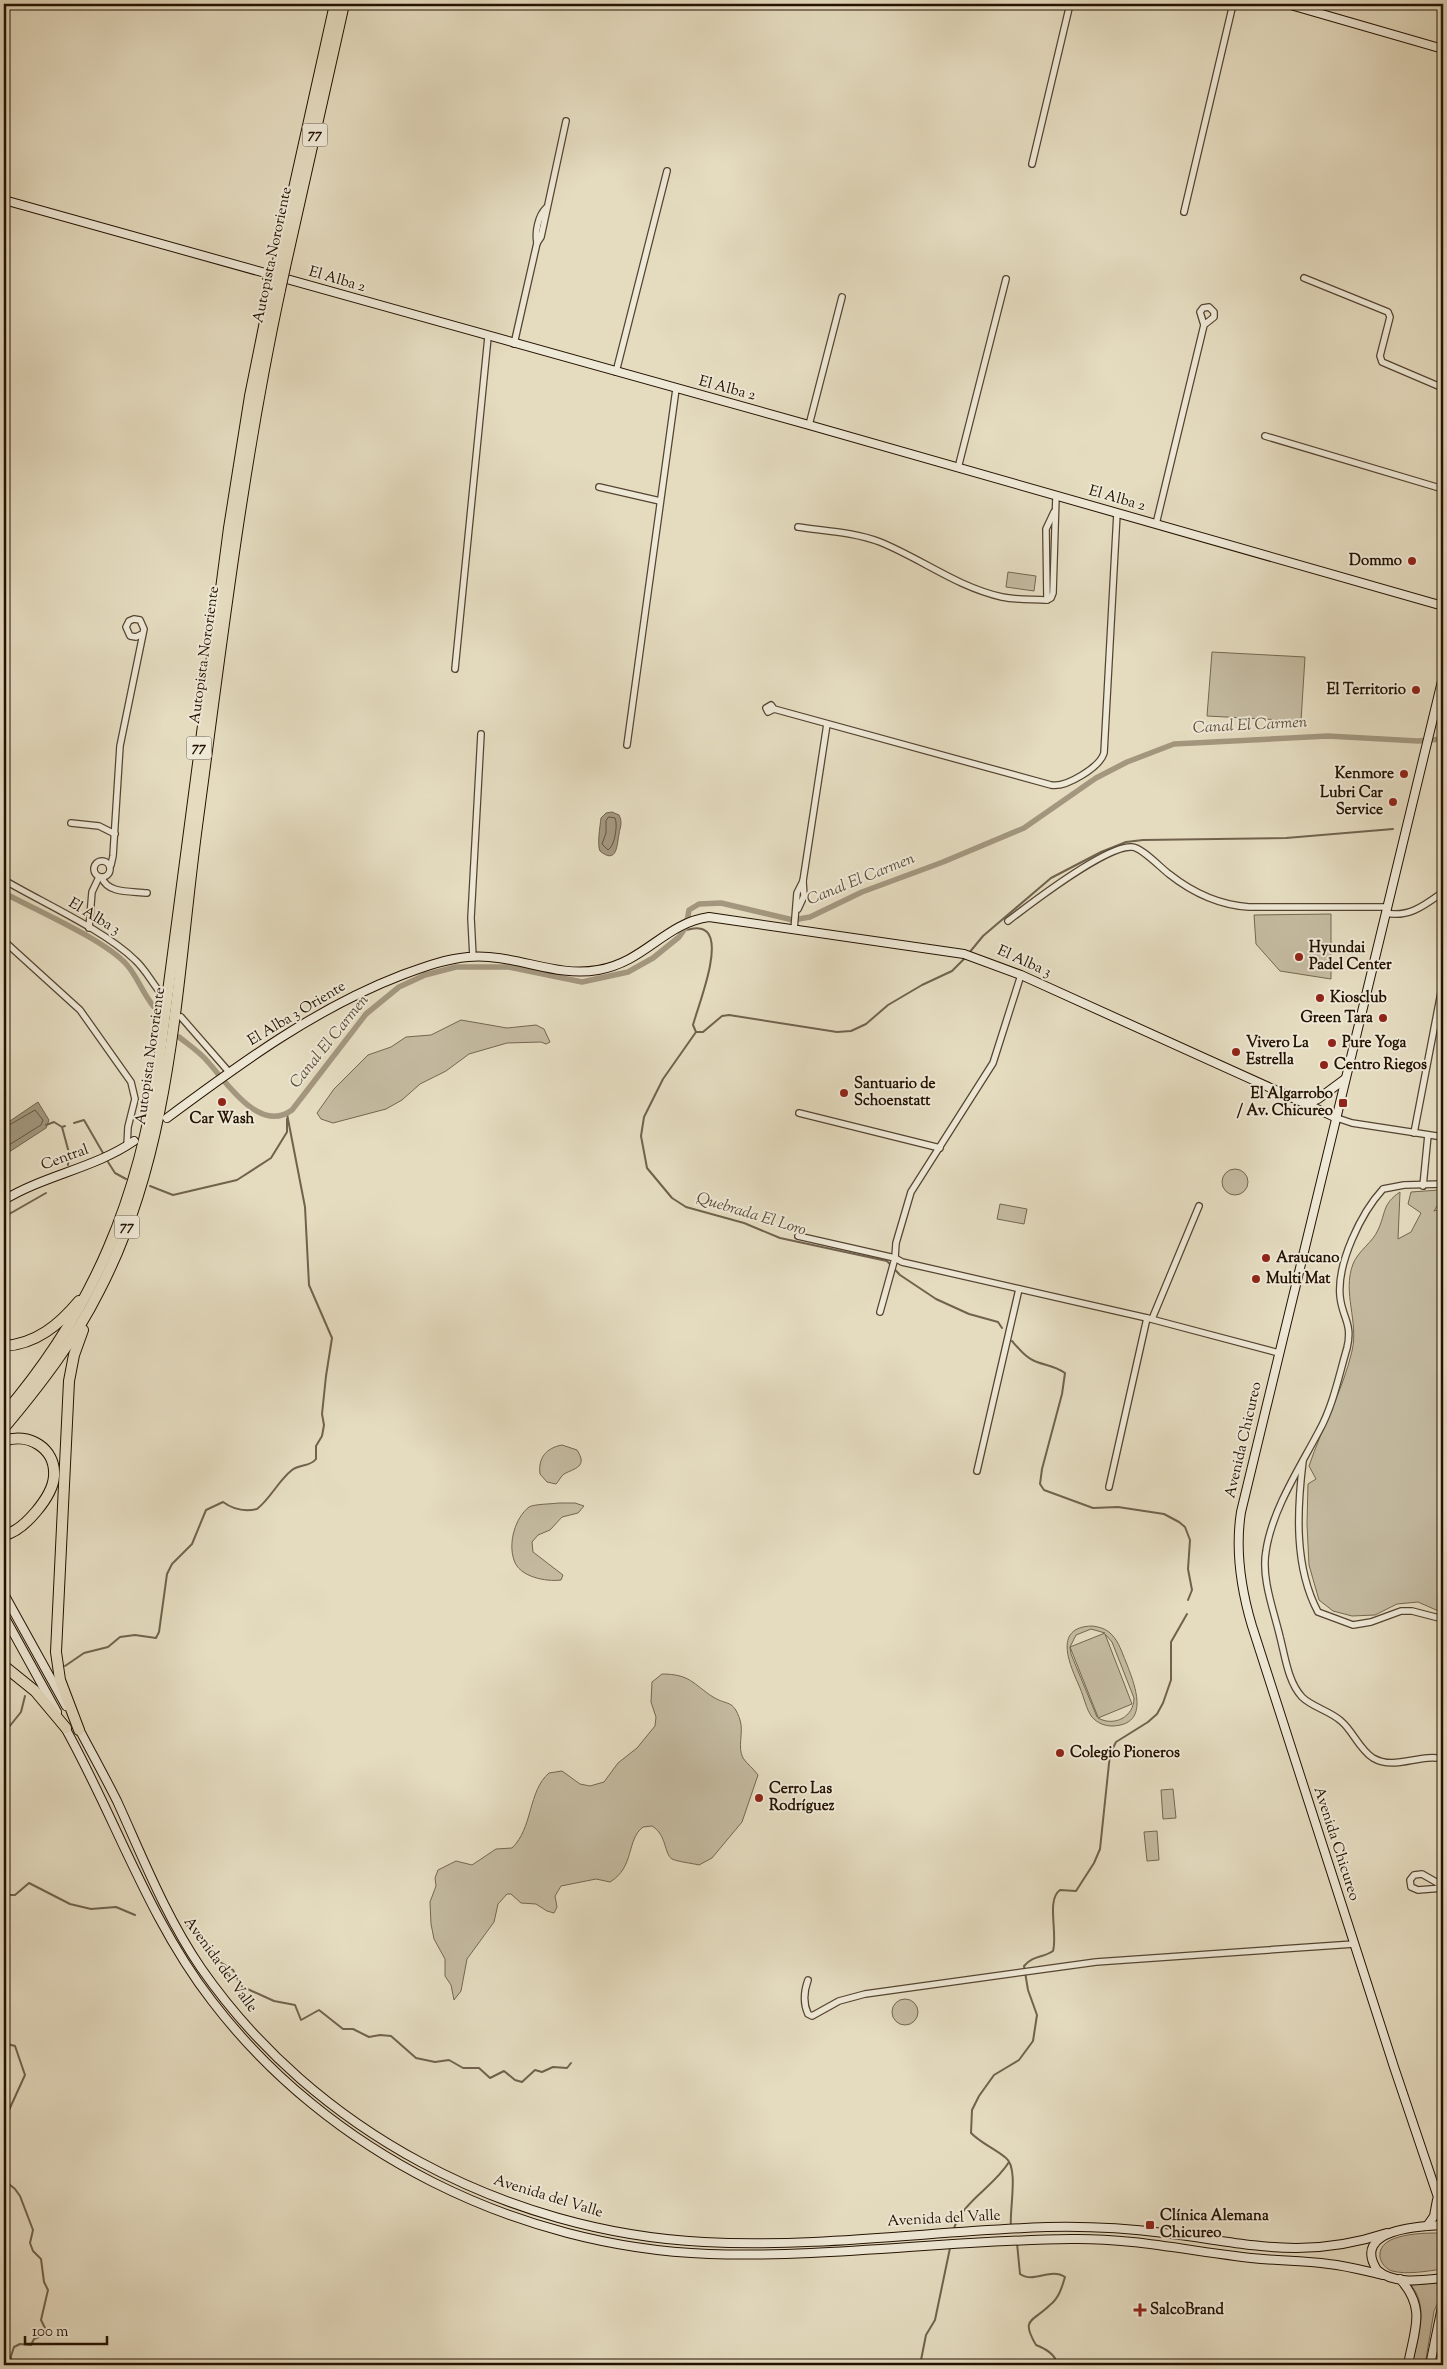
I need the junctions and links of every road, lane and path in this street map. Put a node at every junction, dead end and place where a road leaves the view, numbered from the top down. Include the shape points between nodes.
1 (335, 4) edge
2 (344, 4) edge
3 (1070, 4) edge
4 (1233, 4) edge
5 (1287, 4) edge
6 (1443, 49) edge
7 (566, 121) dead end
8 (1032, 164) dead end
9 (668, 171) dead end
10 (4, 200) edge
11 (1184, 212) dead end
12 (281, 266) junction
13 (1304, 278) dead end
14 (1006, 279) dead end
15 (276, 289) junction
16 (842, 297) dead end
17 (1204, 325) dead end
18 (488, 336) junction
19 (514, 344) junction
20 (616, 372) junction
21 (1443, 388) edge
22 (676, 389) junction
23 (809, 425) junction
24 (1265, 436) dead end
25 (958, 468) junction
26 (598, 487) dead end
27 (1443, 490) edge
28 (1056, 496) junction
29 (660, 501) junction
30 (1117, 513) junction
31 (1156, 524) junction
32 (798, 527) dead end
33 (1443, 606) edge
34 (142, 634) dead end
35 (455, 669) dead end
36 (1443, 677) edge
37 (774, 709) dead end
38 (827, 724) junction
39 (481, 734) dead end
40 (627, 745) dead end
41 (71, 823) dead end
42 (115, 834) junction
43 (111, 865) junction
44 (101, 878) junction
45 (4, 880) edge
46 (1443, 892) edge
47 (147, 893) dead end
48 (1385, 910) junction
49 (1008, 921) dead end
50 (795, 924) junction
51 (679, 925) joint
52 (90, 928) junction
53 (4, 941) edge
54 (473, 957) junction
55 (1021, 975) junction
56 (1443, 982) edge
57 (159, 991) dead end
58 (181, 1017) dead end
59 (224, 1076) junction
60 (1345, 1079) junction
61 (1318, 1099) junction
62 (1306, 1104) junction
63 (1318, 1109) junction
64 (799, 1113) dead end
65 (168, 1118) dead end
66 (1337, 1118) junction
67 (1414, 1133) junction
68 (1428, 1135) junction
69 (1443, 1137) edge
70 (134, 1141) dead end
71 (127, 1146) junction
72 (940, 1148) junction
73 (1443, 1184) edge
74 (1422, 1186) junction
75 (4, 1200) edge
76 (1200, 1206) dead end
77 (798, 1236) dead end
78 (895, 1258) junction
79 (96, 1278) junction
80 (1019, 1289) junction
81 (92, 1304) junction
82 (880, 1312) dead end
83 (1150, 1318) junction
84 (4, 1346) edge
85 (1279, 1353) junction
86 (4, 1414) edge
87 (4, 1428) edge
88 (4, 1441) edge
89 (1303, 1459) junction
90 (977, 1470) dead end
91 (1109, 1487) dead end
92 (4, 1535) edge
93 (4, 1594) edge
94 (4, 1616) edge
95 (1443, 1619) edge
96 (4, 1666) edge
97 (66, 1728) junction
98 (79, 1730) junction
99 (1443, 1759) edge
100 (1443, 1887) edge
101 (1354, 1944) junction
102 (808, 1980) dead end
103 (1437, 2198) junction
104 (1443, 2212) edge
105 (1443, 2225) edge
106 (1427, 2226) junction
107 (1387, 2233) junction
108 (1383, 2275) junction
109 (1443, 2278) edge
110 (1400, 2280) junction
111 (1443, 2302) edge
112 (1434, 2341) junction
113 (1443, 2343) edge
114 (1408, 2365) edge
115 (1430, 2365) edge

1 - 12 highway, Autopista Nororiente / 77
2 - 12 highway, Autopista Nororiente / 77
3 - 8 street
4 - 11 street
5 - 6 main road
7 - 19 street
9 - 20 street
10 - 18 main road, El Alba 2
12 - 15 highway, Autopista Nororiente / 77, bridge
13 - 21 street via 1388,312 1390,317 1380,356 1382,362
14 - 25 street
15 - 79 highway, Autopista Nororiente / 77 via 254,378 229,528 151,1110 131,1192
15 - 81 highway, Autopista Nororiente / 77 via 238,521 156,1128 130,1219 112,1266
16 - 23 street
17 - 31 street
18 - 19 main road, El Alba 2
18 - 35 street
19 - 20 main road, El Alba 2
20 - 22 main road, El Alba 2
22 - 23 main road, El Alba 2
22 - 29 street
23 - 25 main road, El Alba 2
24 - 27 street
25 - 28 main road, El Alba 2
26 - 29 street
28 - 30 main road, El Alba 2
28 - 32 street via 1054,512 1046,529 1047,600 988,593 873,540
29 - 40 street
30 - 31 main road, El Alba 2
30 - 38 street via 1104,753 1100,762 1069,783 1054,786
31 - 33 main road, El Alba 2
34 - 42 street via 120,746
36 - 48 main road, Avenida Chicureo
37 - 38 street
38 - 50 street via 803,881 804,896
39 - 54 street via 471,918
41 - 42 street via 99,826
42 - 43 street
43 - 44 street via 110,872
43 - 44 street via 103,860 96,864 95,873
44 - 47 street via 111,889
44 - 52 street via 92,892
45 - 52 street, El Alba 3
46 - 48 street via 1411,912 1400,914
48 - 49 street via 1228,904 1196,892 1169,875 1140,849 1132,847 1075,873
48 - 60 main road, Avenida Chicureo
50 - 51 main road, El Alba 3 via 709,916
50 - 55 main road, El Alba 3 via 967,955
51 - 54 main road, El Alba 3 Oriente via 638,956 596,971 560,970 513,959
52 - 57 street, El Alba 3 via 134,959
53 - 71 street via 80,1010 131,1082 135,1099
54 - 59 main road, El Alba 3 Oriente via 433,965 363,991 315,1016
55 - 62 main road, El Alba 3
55 - 72 street via 993,1063
56 - 67 street
58 - 59 street
59 - 65 main road, El Alba 3 Oriente
60 - 61 main road
60 - 66 main road, Avenida Chicureo
61 - 62 main road
61 - 63 main road
62 - 63 main road, El Alba 3
63 - 66 main road, El Alba 3
64 - 72 street
66 - 67 street
66 - 85 main road, Avenida Chicureo
67 - 68 street
68 - 69 street
68 - 74 street
70 - 71 main road, Central
71 - 75 main road, Central via 34,1184
72 - 78 street via 908,1199
73 - 74 street
74 - 89 street via 1382,1189 1354,1235 1340,1294 1350,1335 1320,1430
76 - 83 street
77 - 78 street
78 - 80 street
78 - 82 street
79 - 84 highway via 66,1316 49,1331 26,1342
79 - 86 highway, Autopista Nororiente / 77 via 51,1354
80 - 83 street
80 - 90 street
81 - 87 highway, Autopista Nororiente / 77 via 59,1358
81 - 98 highway via 70,1372 56,1640 59,1674
83 - 85 street
83 - 91 street
85 - 101 main road, Avenida Chicureo via 1241,1512 1238,1560 1248,1615
88 - 92 highway via 21,1438 37,1443 49,1454 54,1472 51,1488 30,1518 17,1530
89 - 95 street via 1299,1532 1302,1565 1309,1595 1318,1612 1353,1625 1412,1610
89 - 99 street via 1292,1477 1265,1553 1271,1596 1295,1687 1303,1698 1341,1721 1372,1758 1398,1763 1427,1757
93 - 98 main road, Avenida del Valle
94 - 97 main road, Avenida del Valle
96 - 97 highway via 36,1691
97 - 108 main road, Avenida del Valle via 106,1804 151,1906 208,1998 247,2043 296,2091 344,2129 397,2163 461,2195 517,2217 590,2238 705,2254 758,2255 1075,2239 1134,2241 1244,2257 1332,2264
98 - 107 main road, Avenida del Valle via 116,1801 164,1907 210,1980 252,2032 290,2070 338,2110 392,2146 454,2178 518,2205 572,2222 636,2235 700,2242 756,2243 1075,2227 1132,2229 1300,2250 1342,2246
100 - 100 street via 1420,1874 1410,1880 1415,1890
101 - 102 street via 1096,1962 1025,1971 855,1996 812,2016 805,2004
101 - 103 main road, Avenida Chicureo
103 - 104 main road, Avenida Chicureo
103 - 106 main road via 1435,2213
105 - 106 main road, Avenida del Valle
106 - 107 main road, Avenida del Valle
107 - 108 main road via 1376,2244 1372,2255 1375,2268
108 - 110 main road, Avenida del Valle
109 - 110 main road, Avenida del Valle
110 - 114 main road via 1411,2292 1418,2308
111 - 112 main road
112 - 113 street
112 - 115 main road

